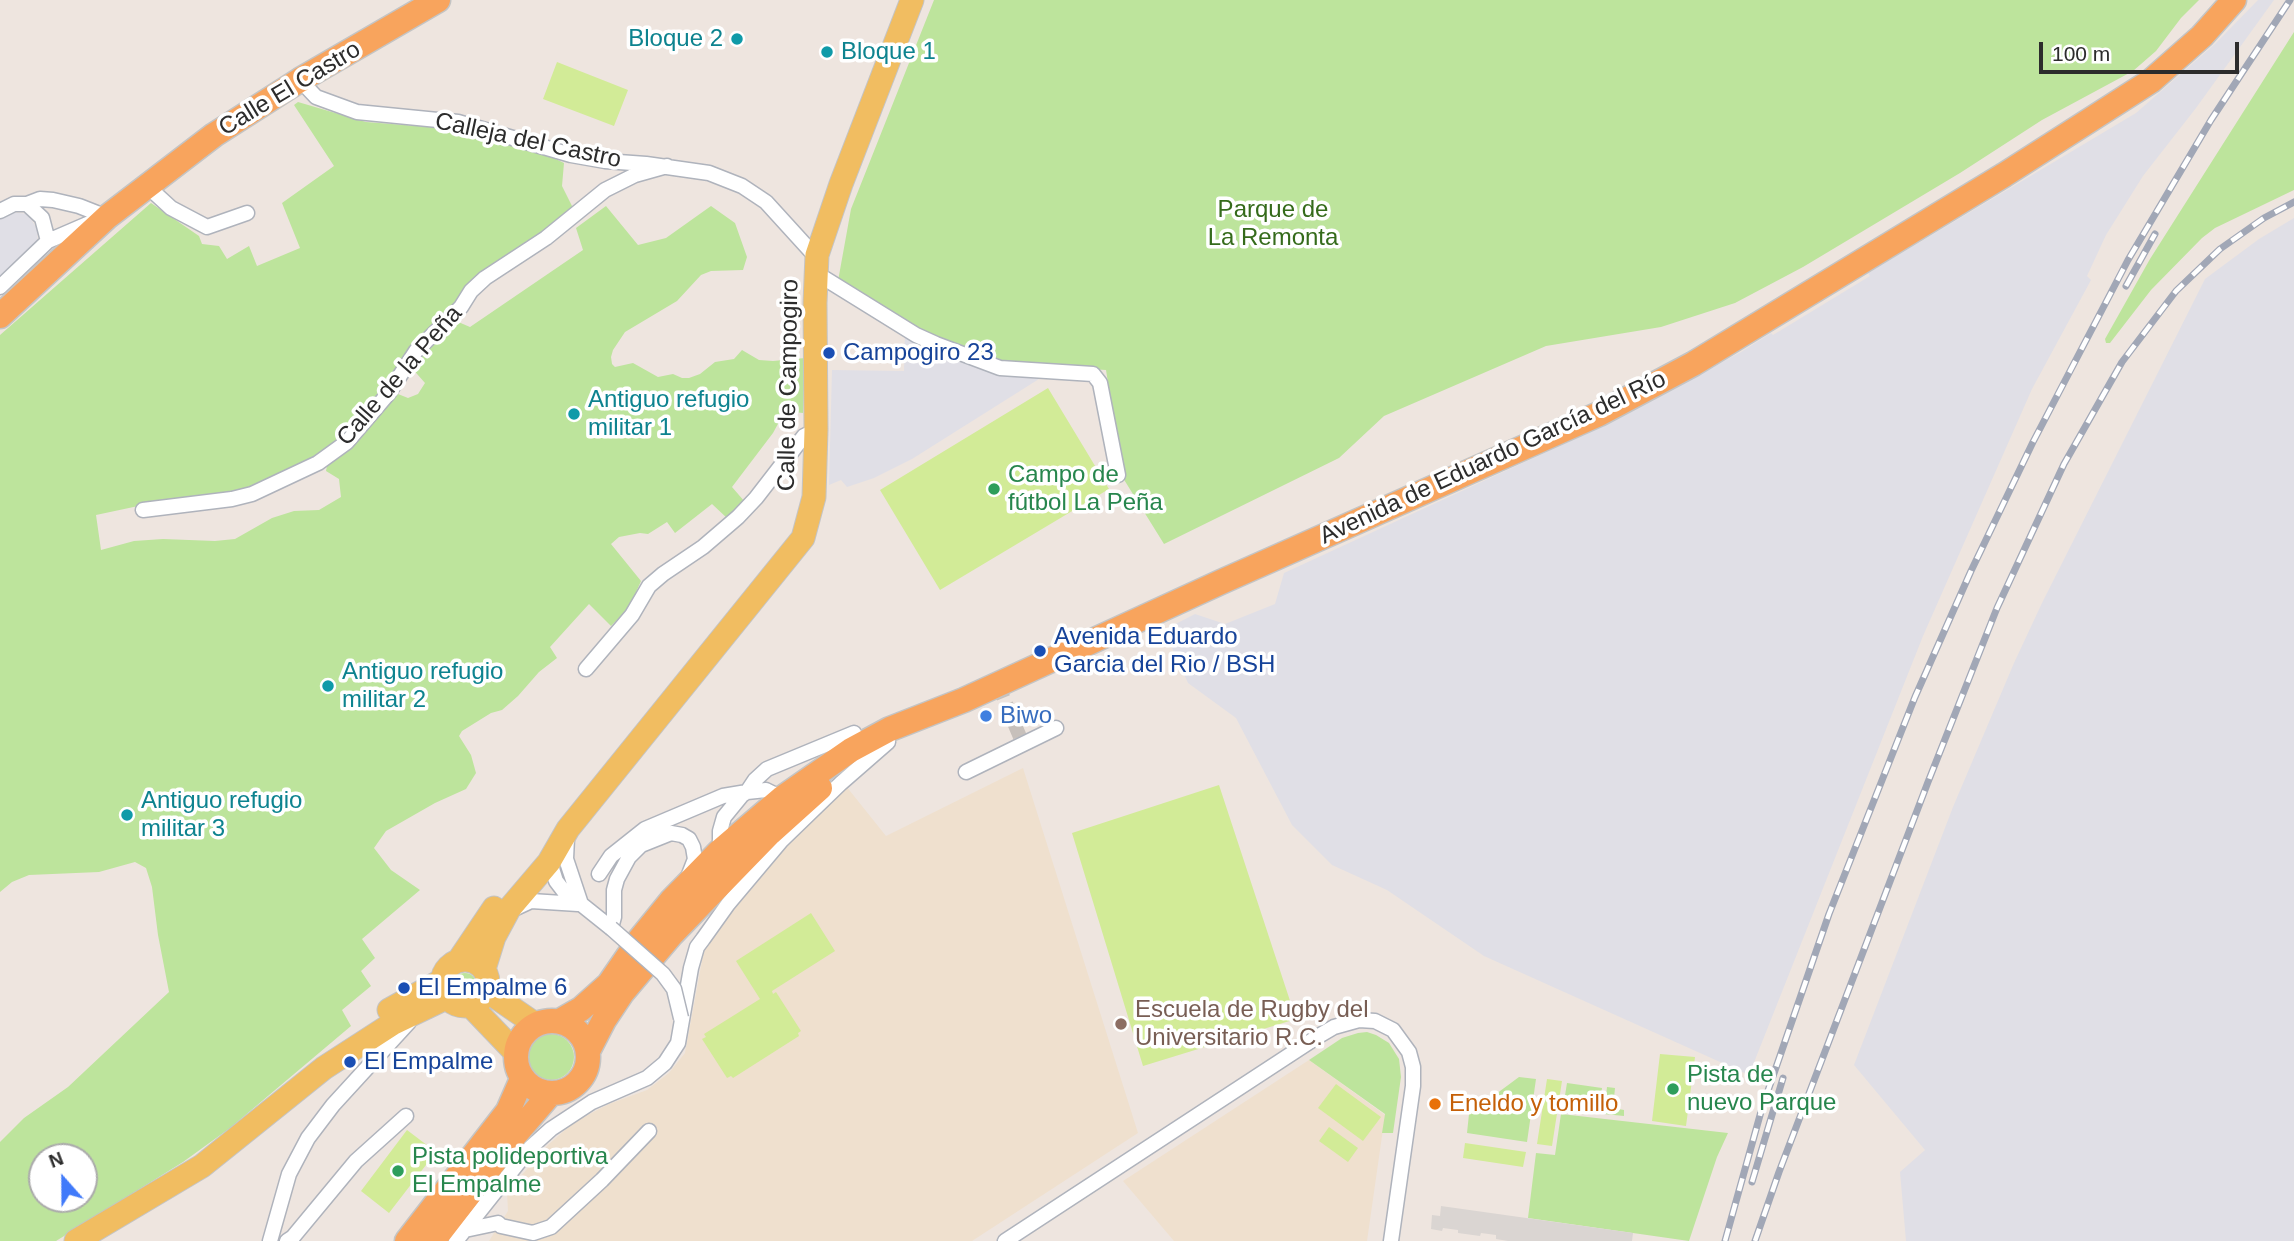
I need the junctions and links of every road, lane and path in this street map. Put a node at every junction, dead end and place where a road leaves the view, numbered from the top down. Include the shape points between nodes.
1 (438, 0) edge
2 (912, 0) edge
3 (2234, 0) edge
4 (300, 80) junction
5 (667, 166) junction
6 (146, 185) junction
7 (27, 204) junction
8 (0, 211) edge
9 (247, 213) dead end
10 (107, 217) junction
11 (48, 241) junction
12 (817, 267) junction
13 (0, 288) edge
14 (0, 316) edge
15 (816, 430) junction
16 (1118, 475) dead end
17 (143, 510) dead end
18 (586, 669) dead end
19 (964, 700) junction
20 (1056, 728) dead end
21 (855, 733) dead end
22 (966, 772) dead end
23 (747, 792) junction
24 (782, 798) junction
25 (732, 805) junction
26 (561, 833) junction
27 (764, 837) junction
28 (720, 851) junction
29 (549, 862) junction
30 (599, 874) dead end
31 (671, 901) junction
32 (581, 904) junction
33 (611, 928) junction
34 (494, 937) junction
35 (458, 960) junction
36 (481, 988) junction
37 (435, 994) junction
38 (681, 1018) junction
39 (560, 1021) junction
40 (536, 1024) junction
41 (391, 1032) junction
42 (588, 1051) junction
43 (515, 1052) junction
44 (324, 1068) junction
45 (522, 1079) junction
46 (551, 1093) junction
47 (406, 1116) dead end
48 (649, 1131) dead end
49 (490, 1199) junction
50 (498, 1223) junction
51 (461, 1236) edge
52 (76, 1241) edge
53 (270, 1241) edge
54 (287, 1241) edge
55 (407, 1241) edge
56 (433, 1241) edge
57 (1005, 1241) edge
58 (1391, 1241) edge

1 - 4 highway, Calle El Castro
2 - 12 main road, Calle de Campogiro via 841,184
3 - 19 highway, Avenida de Eduardo García del Río via 2151,81 1693,364 1599,414
4 - 5 street, Calleja del Castro via 316,97 357,112 458,122 571,155
4 - 6 highway, Calle El Castro
5 - 12 street, Calleja del Castro via 709,173 742,186 775,211
5 - 17 street, Calle de la Peña via 604,190 546,238 485,278 416,351 388,394 347,442 318,463 252,494
6 - 9 street via 171,208 207,228
6 - 10 highway, Calle El Castro
7 - 8 street
7 - 10 street via 53,200
7 - 11 street via 42,218
10 - 11 street, Calle El Castro
10 - 14 highway, Calle El Castro
11 - 13 street, Calle El Castro
12 - 15 main road, Calle de Campogiro
12 - 16 street, Calleja del Castro via 824,278 916,335 1000,368 1093,374 1100,383
15 - 18 street via 804,436 738,517 649,586 632,615
15 - 26 main road, Calle de Campogiro via 814,497 803,538
19 - 24 highway, Avenida de Eduardo García del Río via 890,729
19 - 27 highway, Avenida de Eduardo García del Río via 888,742 817,790
20 - 22 street
21 - 23 street via 767,769
23 - 24 street via 766,790
23 - 25 street
23 - 30 street via 716,799 645,829 611,856
24 - 27 highway, Avenida de Eduardo García del Río
25 - 27 street via 735,821
25 - 28 street via 720,831
26 - 29 main road, Calle de Campogiro
26 - 32 street
26 - 35 main road, Calle de Campogiro via 494,908
27 - 28 highway, Avenida de Eduardo García del Río
27 - 38 street via 728,904 697,947
27 - 42 highway, Avenida de Eduardo García del Río via 622,993
28 - 31 highway, Avenida de Eduardo García del Río
29 - 32 street via 559,887
29 - 34 main road, Calle de Campogiro via 509,909
31 - 33 street via 695,859 689,839 671,833 641,845 621,869
31 - 39 highway, Avenida de Eduardo García del Río via 609,984
32 - 33 street
32 - 34 street via 525,902
33 - 38 street, bridge via 663,974 674,989
34 - 36 main road, Calle de Campogiro
35 - 36 main road via 477,962
35 - 37 main road via 444,971
36 - 37 main road via 462,1007
36 - 40 main road
36 - 43 main road
37 - 41 main road
37 - 44 main road via 386,1012
38 - 49 street via 678,1043 665,1063 647,1078 592,1102 551,1129
39 - 40 highway
39 - 42 highway via 582,1036
40 - 43 highway via 523,1035
41 - 44 main road
41 - 53 street via 308,1138 289,1174
42 - 46 highway via 583,1077 568,1089
43 - 45 highway
44 - 52 main road via 202,1166
45 - 46 highway
45 - 55 highway via 508,1111
46 - 56 highway
47 - 54 street via 356,1161
48 - 50 street via 551,1227 533,1233
49 - 50 street
49 - 51 street
50 - 51 street
57 - 58 street via 1334,1027 1359,1020 1376,1021 1393,1030 1409,1052 1413,1067

